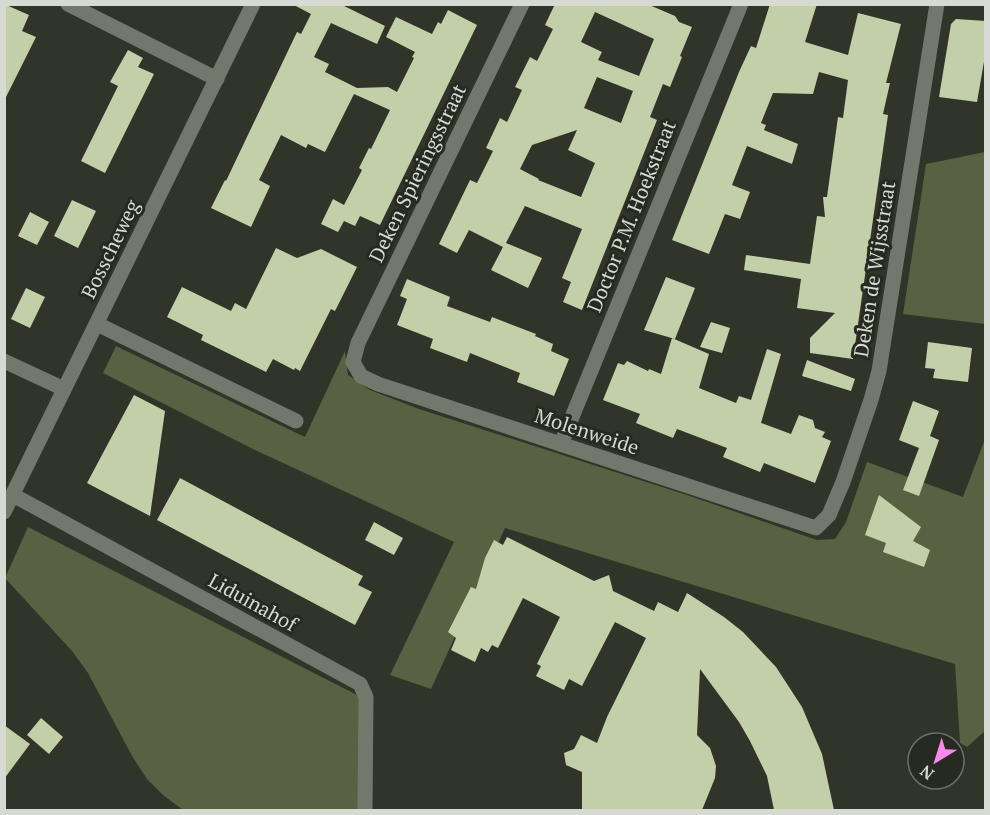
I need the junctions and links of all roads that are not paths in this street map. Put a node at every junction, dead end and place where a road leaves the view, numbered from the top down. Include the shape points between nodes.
1 (68, 4) edge
2 (253, 4) edge
3 (522, 4) edge
4 (741, 4) edge
5 (938, 4) edge
6 (217, 79) junction
7 (97, 324) junction
8 (4, 360) edge
9 (353, 362) joint
10 (64, 389) junction
11 (296, 421) dead end
12 (561, 444) junction
13 (13, 495) junction
14 (4, 512) edge
15 (816, 528) joint
16 (365, 810) edge

1 - 6 street
2 - 6 street, Bosscheweg
3 - 9 street, Deken Spieringsstraat via 358,343
4 - 12 street, Doctor P.M. Hoekstraat
5 - 15 street, Deken de Wijsstraat via 879,371 843,482 829,515
6 - 7 street, Bosscheweg
7 - 10 street, Bosscheweg
7 - 11 street
8 - 10 street
9 - 12 street, Molenweide via 361,376 378,384
10 - 13 street, Bosscheweg
12 - 15 street, Molenweide
13 - 14 street, Bosscheweg
13 - 16 street, Liduinahof via 360,684 366,697

